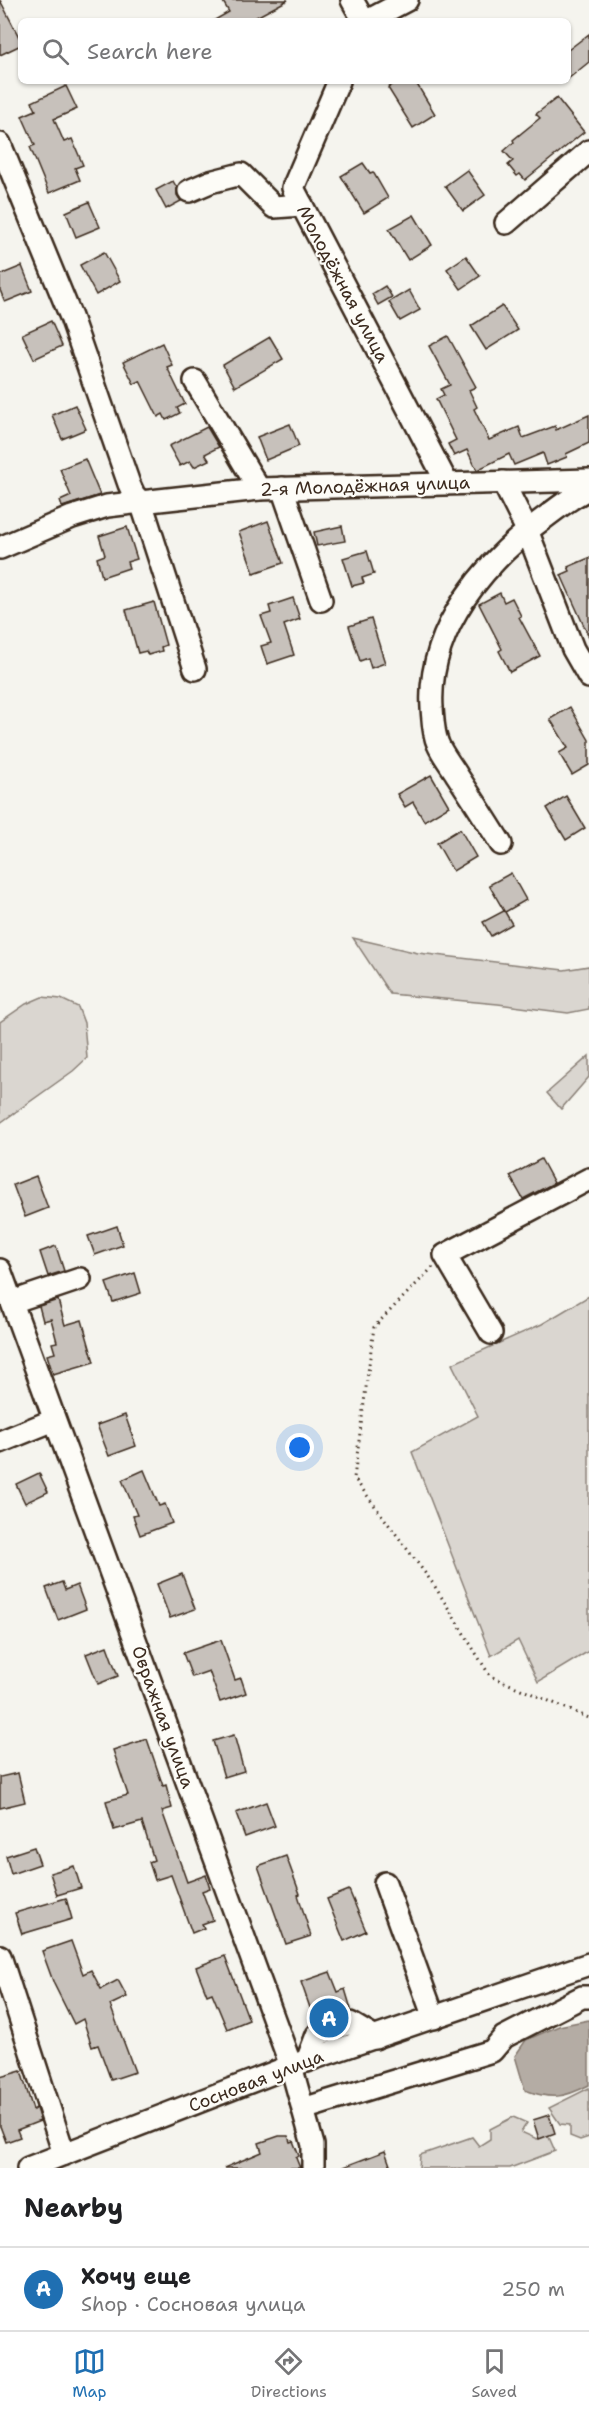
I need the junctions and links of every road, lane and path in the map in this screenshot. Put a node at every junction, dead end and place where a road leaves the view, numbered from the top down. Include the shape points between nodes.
1 (352, 0) edge
2 (407, 0) edge
3 (363, 18) edge
4 (371, 18) edge
5 (338, 84) edge
6 (0, 144) edge
7 (589, 151) edge
8 (189, 191) dead end
9 (302, 205) junction
10 (506, 223) dead end
11 (195, 381) dead end
12 (589, 480) edge
13 (503, 482) junction
14 (447, 483) junction
15 (282, 488) junction
16 (260, 489) junction
17 (589, 489) edge
18 (141, 502) junction
19 (527, 530) junction
20 (0, 548) edge
21 (321, 600) dead end
22 (195, 669) dead end
23 (589, 677) edge
24 (501, 844) dead end
25 (589, 1179) edge
26 (445, 1254) junction
27 (0, 1270) edge
28 (80, 1280) dead end
29 (12, 1302) junction
30 (492, 1333) dead end
31 (54, 1420) junction
32 (0, 1442) edge
33 (589, 1718) edge
34 (385, 1883) dead end
35 (0, 1956) edge
36 (589, 1964) edge
37 (589, 1997) edge
38 (434, 2018) junction
39 (299, 2063) junction
40 (303, 2109) junction
41 (64, 2154) junction
42 (28, 2168) edge
43 (313, 2168) edge

1 - 3 street
2 - 4 street
5 - 9 street, Молодёжная улица via 293,188
6 - 18 street via 71,317 132,490
7 - 10 street
8 - 9 street via 241,174 274,207
9 - 14 street, Молодёжная улица
11 - 16 street
12 - 13 street, 2-я Молодёжная улица
13 - 14 street, 2-я Молодёжная улица
13 - 19 street
14 - 15 street, 2-я Молодёжная улица
15 - 16 street, 2-я Молодёжная улица
15 - 21 street
16 - 18 street, 2-я Молодёжная улица
17 - 19 street
18 - 20 street, 2-я Молодёжная улица via 107,506 72,517
18 - 22 street
19 - 23 street via 573,650
19 - 24 street via 490,566 460,606 439,651 431,692 437,743
25 - 26 street
26 - 30 street
26 - 33 path via 374,1327 354,1478 434,1585 490,1676
27 - 29 street, Овражная улица
28 - 29 street
29 - 31 street, Овражная улица
31 - 32 street
31 - 39 street, Овражная улица
34 - 38 street
35 - 41 street
36 - 38 street, Сосновая улица
37 - 40 street via 504,2037 492,2051
38 - 39 street, Сосновая улица
39 - 40 street, Овражная улица
39 - 41 street, Сосновая улица
40 - 43 street, Овражная улица via 313,2145
41 - 42 street, Сосновая улица

